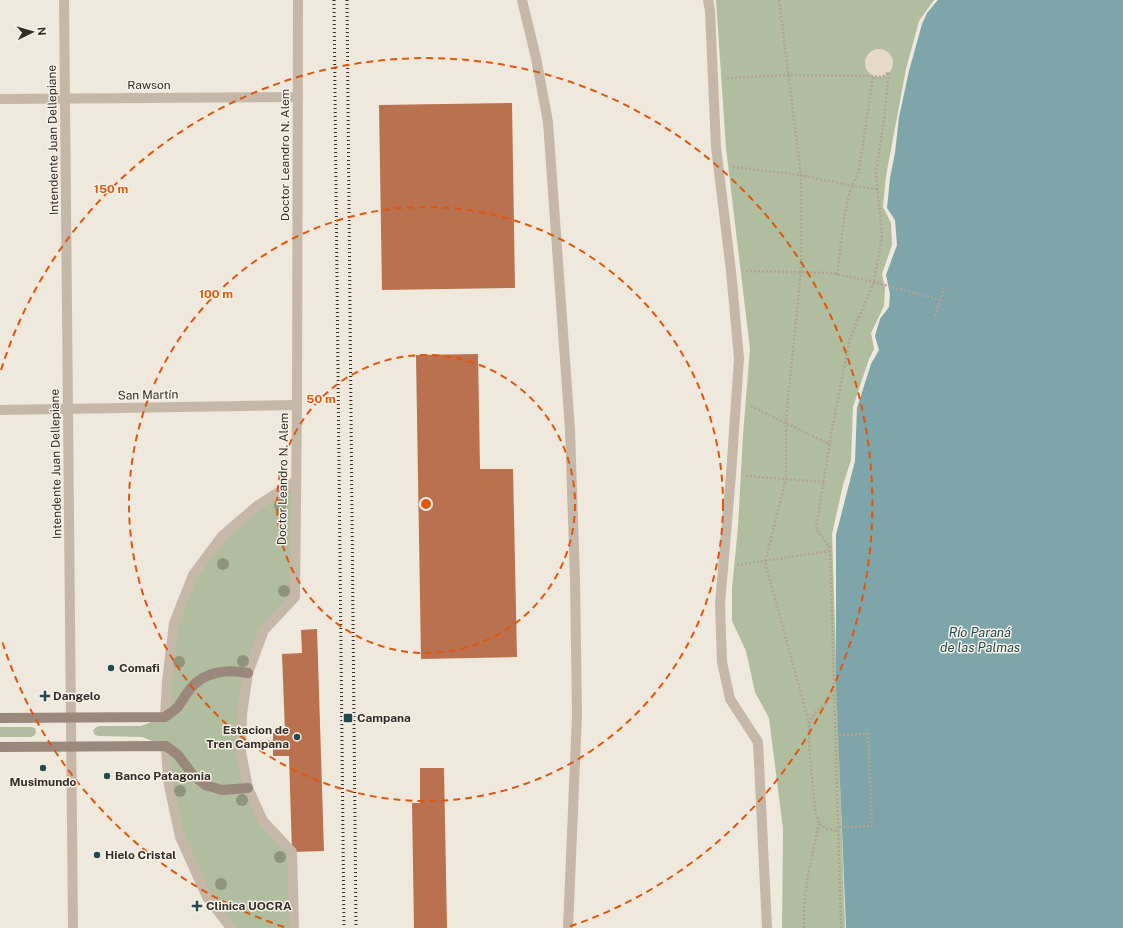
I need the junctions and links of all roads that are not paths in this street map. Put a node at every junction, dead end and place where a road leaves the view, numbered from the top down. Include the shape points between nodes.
1 (64, 0) edge
2 (298, 0) edge
3 (522, 0) edge
4 (708, 0) edge
5 (298, 97) junction
6 (0, 99) edge
7 (65, 99) junction
8 (297, 405) junction
9 (68, 409) junction
10 (0, 410) edge
11 (296, 481) junction
12 (248, 673) junction
13 (165, 717) junction
14 (0, 718) edge
15 (71, 718) junction
16 (72, 746) junction
17 (166, 746) junction
18 (0, 747) edge
19 (248, 788) junction
20 (73, 928) edge
21 (231, 928) edge
22 (294, 928) edge
23 (568, 928) edge
24 (767, 928) edge

1 - 7 street, Intendente Juan Dellepiane
2 - 5 street, Doctor Leandro N. Alem
3 - 23 street via 548,122 570,430 577,715
4 - 24 street via 718,165 739,358 720,604 722,662 730,699 758,742
5 - 7 street, Rawson
5 - 8 street, Doctor Leandro N. Alem
6 - 7 street, Rawson
7 - 9 street, Intendente Juan Dellepiane
8 - 9 street, San Martín
8 - 11 street, Doctor Leandro N. Alem
9 - 10 street, San Martín
9 - 15 street, Intendente Juan Dellepiane
11 - 12 street, Doctor Leandro N. Alem via 295,597 264,630
11 - 13 street via 257,506 222,536 193,575 174,623
12 - 13 main road via 220,672 204,676 191,688 177,708
12 - 19 street, Doctor Leandro N. Alem via 242,714 241,752
13 - 15 main road
14 - 15 main road
15 - 16 street, Intendente Juan Dellepiane
16 - 17 main road
16 - 18 main road
16 - 20 street, Intendente Juan Dellepiane
17 - 19 main road via 206,785 222,790
17 - 21 street via 168,781 180,837 207,897
19 - 22 street, Doctor Leandro N. Alem via 263,821 292,852

